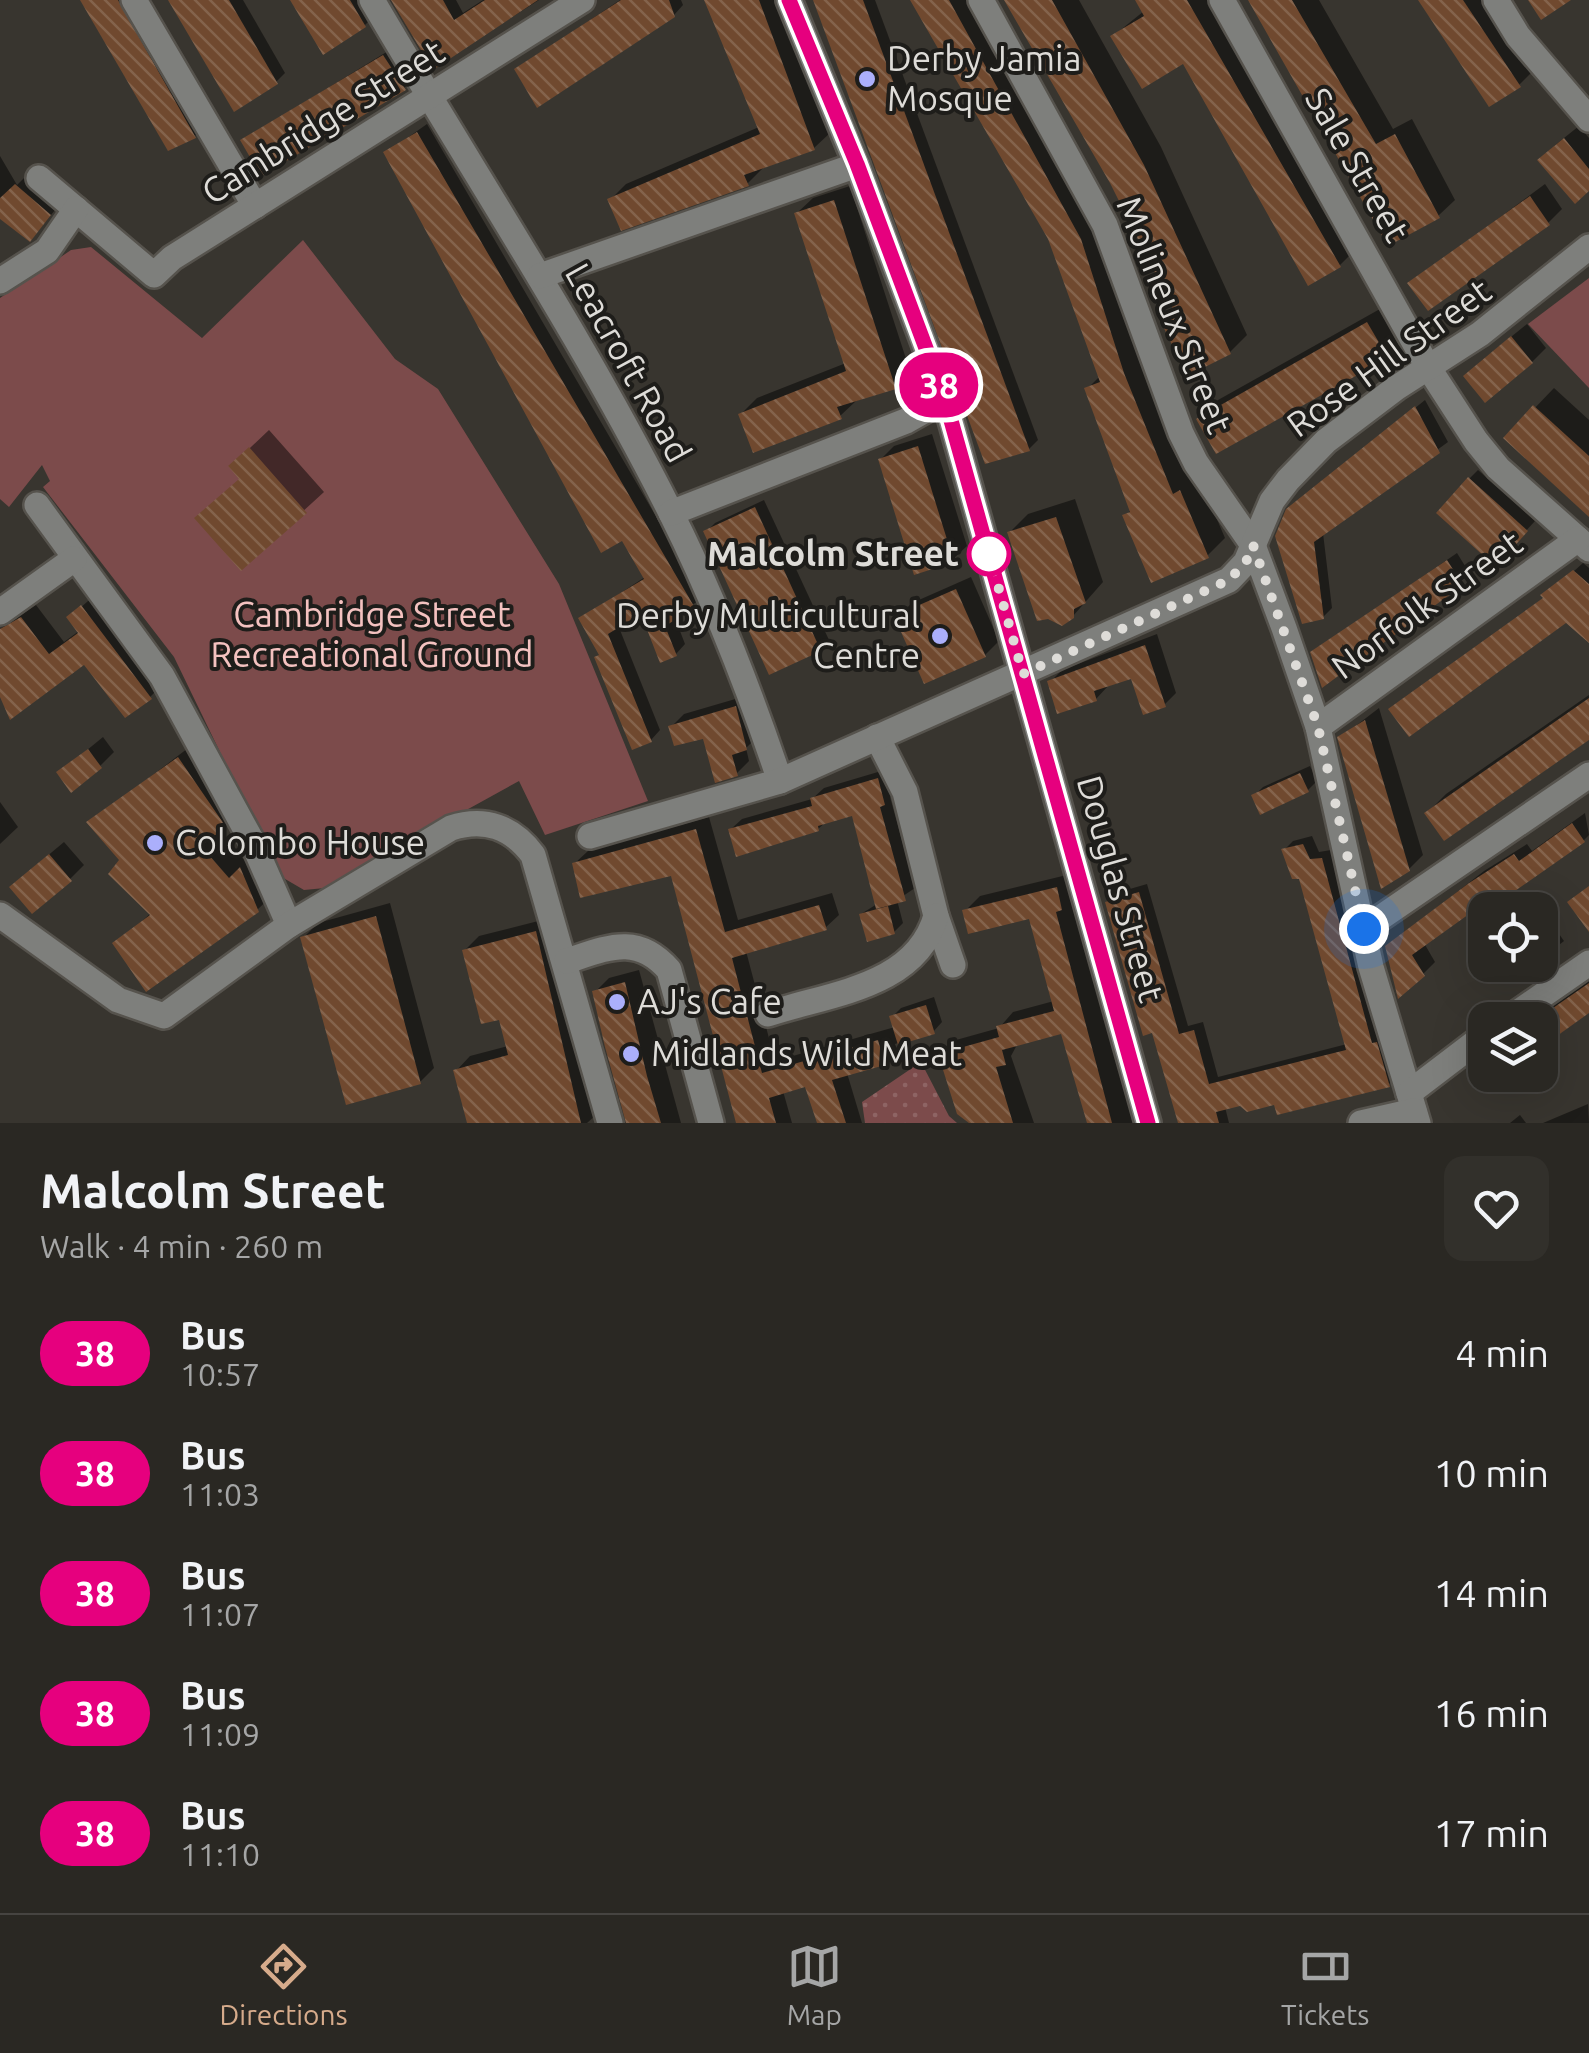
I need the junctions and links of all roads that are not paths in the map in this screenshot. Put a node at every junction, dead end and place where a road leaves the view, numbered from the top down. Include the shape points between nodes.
1 (134, 0) edge
2 (372, 0) edge
3 (582, 0) edge
4 (789, 0) edge
5 (982, 0) edge
6 (1222, 0) edge
7 (1496, 0) edge
8 (430, 98) junction
9 (1589, 119) edge
10 (857, 164) junction
11 (39, 178) dead end
12 (255, 206) junction
13 (76, 209) junction
14 (1589, 248) edge
15 (540, 276) junction
16 (0, 281) edge
17 (1428, 366) junction
18 (945, 399) junction
19 (38, 505) dead end
20 (671, 513) junction
21 (1584, 544) edge
22 (1253, 545) junction
23 (74, 559) junction
24 (0, 612) edge
25 (1023, 674) junction
26 (1318, 727) junction
27 (877, 737) junction
28 (1589, 775) edge
29 (780, 781) junction
30 (590, 836) dead end
31 (0, 915) edge
32 (936, 916) junction
33 (288, 925) junction
34 (1364, 929) junction
35 (566, 961) junction
36 (1589, 963) edge
37 (954, 965) dead end
38 (1533, 1002) edge
39 (768, 1014) dead end
40 (1468, 1053) edge
41 (1414, 1109) edge
42 (610, 1123) edge
43 (711, 1123) edge
44 (1148, 1123) edge
45 (1361, 1123) edge

1 - 12 street
2 - 8 street, Leacroft Road
3 - 8 street, Cambridge Street
4 - 10 street, Douglas Street
5 - 22 street, Molineux Street via 1105,225 1188,448
6 - 17 street, Sale Street
7 - 9 street
8 - 12 street, Cambridge Street
8 - 15 street, Leacroft Road
10 - 15 street
10 - 18 street, Douglas Street
11 - 13 street
12 - 13 street, Cambridge Street via 154,275
13 - 16 street via 47,251
14 - 17 street, Rose Hill Street via 1517,307
15 - 20 street, Leacroft Road
17 - 21 street, Sale Street via 1486,456
17 - 22 street, Rose Hill Street via 1300,466 1272,502
18 - 20 street via 906,421
18 - 25 street, Douglas Street
19 - 23 street
20 - 29 street, Leacroft Road via 742,670
21 - 26 street, Norfolk Street
22 - 25 street, Rose Hill Street via 1238,574 1215,587
22 - 26 street, Molineux Street
23 - 24 street
23 - 33 street via 162,676 253,844
25 - 27 street
25 - 44 street, Douglas Street
26 - 34 street, Molineux Street
27 - 29 street
27 - 32 street via 905,792
28 - 34 street
29 - 30 street
31 - 33 street via 118,1000 164,1016
32 - 37 street
32 - 39 street via 924,948 903,969
33 - 35 street via 451,828 486,824 514,834 533,855
34 - 41 street, Molineux Street
35 - 42 street
35 - 43 street via 633,944 670,970
36 - 38 street
40 - 41 street
41 - 45 street

